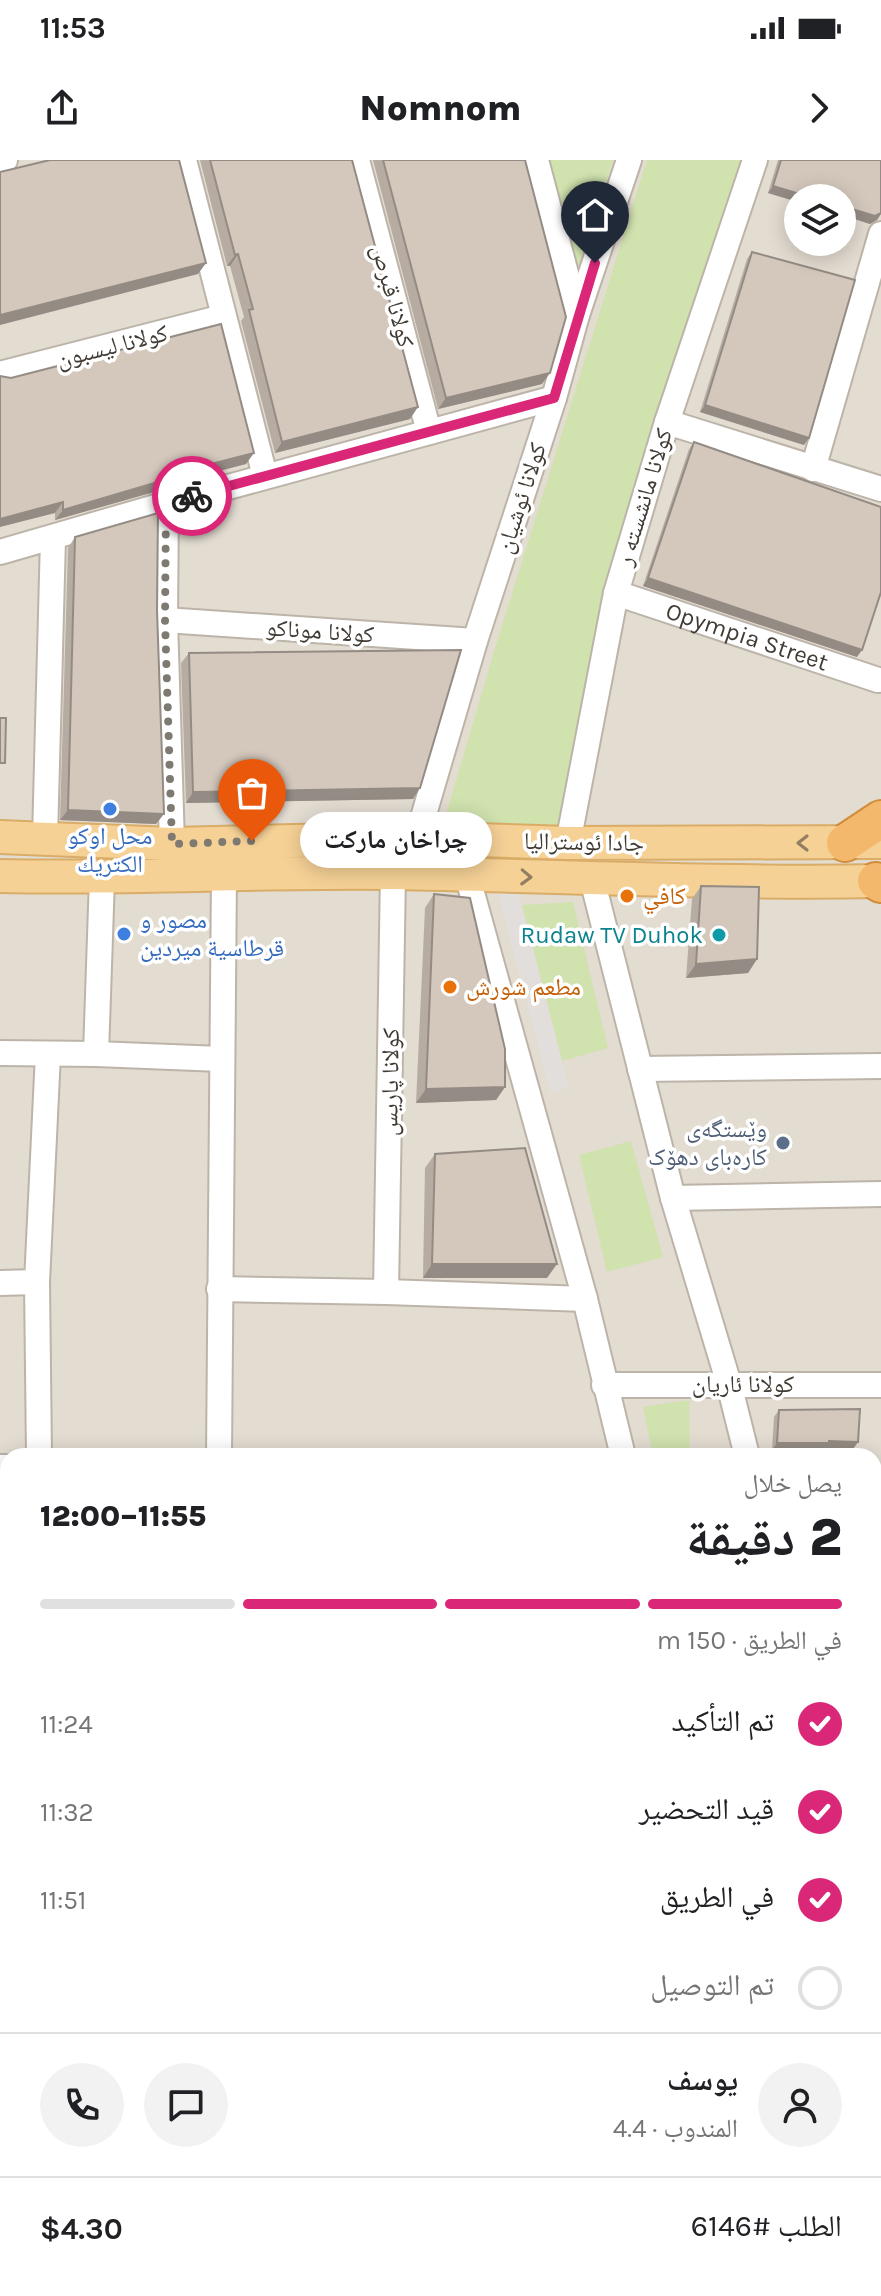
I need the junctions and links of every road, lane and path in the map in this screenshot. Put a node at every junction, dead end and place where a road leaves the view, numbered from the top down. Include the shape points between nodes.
1 (184, 160) edge
2 (357, 160) edge
3 (536, 160) edge
4 (629, 160) edge
5 (755, 160) edge
6 (881, 234) edge
7 (577, 315) junction
8 (223, 317) junction
9 (0, 374) edge
10 (554, 398) junction
11 (667, 422) junction
12 (429, 432) junction
13 (813, 469) junction
14 (265, 476) junction
15 (881, 489) edge
16 (166, 504) junction
17 (53, 538) junction
18 (0, 552) edge
19 (616, 593) junction
20 (165, 620) junction
21 (475, 641) junction
22 (878, 680) dead end
23 (881, 819) edge
24 (0, 837) edge
25 (45, 838) junction
26 (417, 838) junction
27 (881, 842) edge
28 (568, 843) junction
29 (845, 843) junction
30 (172, 844) junction
31 (224, 873) junction
32 (393, 873) junction
33 (467, 875) junction
34 (0, 876) edge
35 (102, 878) junction
36 (592, 879) junction
37 (879, 882) edge
38 (0, 1053) edge
39 (48, 1054) junction
40 (96, 1054) junction
41 (221, 1059) junction
42 (881, 1066) edge
43 (640, 1069) junction
44 (881, 1194) edge
45 (673, 1198) junction
46 (37, 1282) junction
47 (0, 1283) edge
48 (219, 1289) junction
49 (386, 1292) junction
50 (585, 1299) junction
51 (729, 1384) junction
52 (604, 1385) junction
53 (881, 1385) edge
54 (39, 1448) edge
55 (219, 1448) edge
56 (621, 1448) edge
57 (745, 1448) edge

1 - 8 street
2 - 12 street, كولانا قبرص
3 - 7 street
4 - 7 street, كولانا ئوشيان
5 - 11 street, كولانا مانشسته ر
6 - 13 street
7 - 10 street, كولانا ئوشيان
8 - 9 street, كولانا ليسبون
8 - 14 street
10 - 12 street
10 - 21 street, كولانا ئوشيان
11 - 13 street
11 - 19 street, كولانا مانشسته ر
12 - 14 street
13 - 15 street
14 - 16 street
16 - 17 street
16 - 20 street
17 - 18 street
17 - 25 street
19 - 22 street, Opympia Street
19 - 28 street, كولانا مانشسته ر
20 - 21 street, كولانا موناكو
20 - 30 street
21 - 26 street, كولانا ئوشيان
23 - 29 highway
24 - 25 main road, جادا ئوسترالیا
25 - 30 main road, جادا ئوسترالیا
26 - 28 main road, جادا ئوسترالیا
26 - 30 main road, جادا ئوسترالیا
27 - 29 main road, جادا ئوسترالیا
29 -> 28 main road, جادا ئوسترالیا
31 - 32 main road, جادا ئوسترالیا
31 - 35 main road, جادا ئوسترالیا
31 - 41 street
32 - 33 main road, جادا ئوسترالیا
32 - 49 street, كولانا پاریس
33 -> 36 main road, جادا ئوسترالیا
33 - 50 street
34 - 35 main road, جادا ئوسترالیا
35 - 40 street
36 - 37 main road, جادا ئوسترالیا
36 - 43 street
38 - 39 street
39 - 40 street
39 - 46 street
40 - 41 street
41 - 48 street
42 - 43 street
43 - 45 street
44 - 45 street
45 - 51 street
46 - 47 street
46 - 54 street
48 - 49 street
48 - 55 street
49 - 50 street
50 - 52 street
51 - 52 street, كولانا ئاريان
51 - 53 street, كولانا ئاريان
51 - 57 street
52 - 56 street

